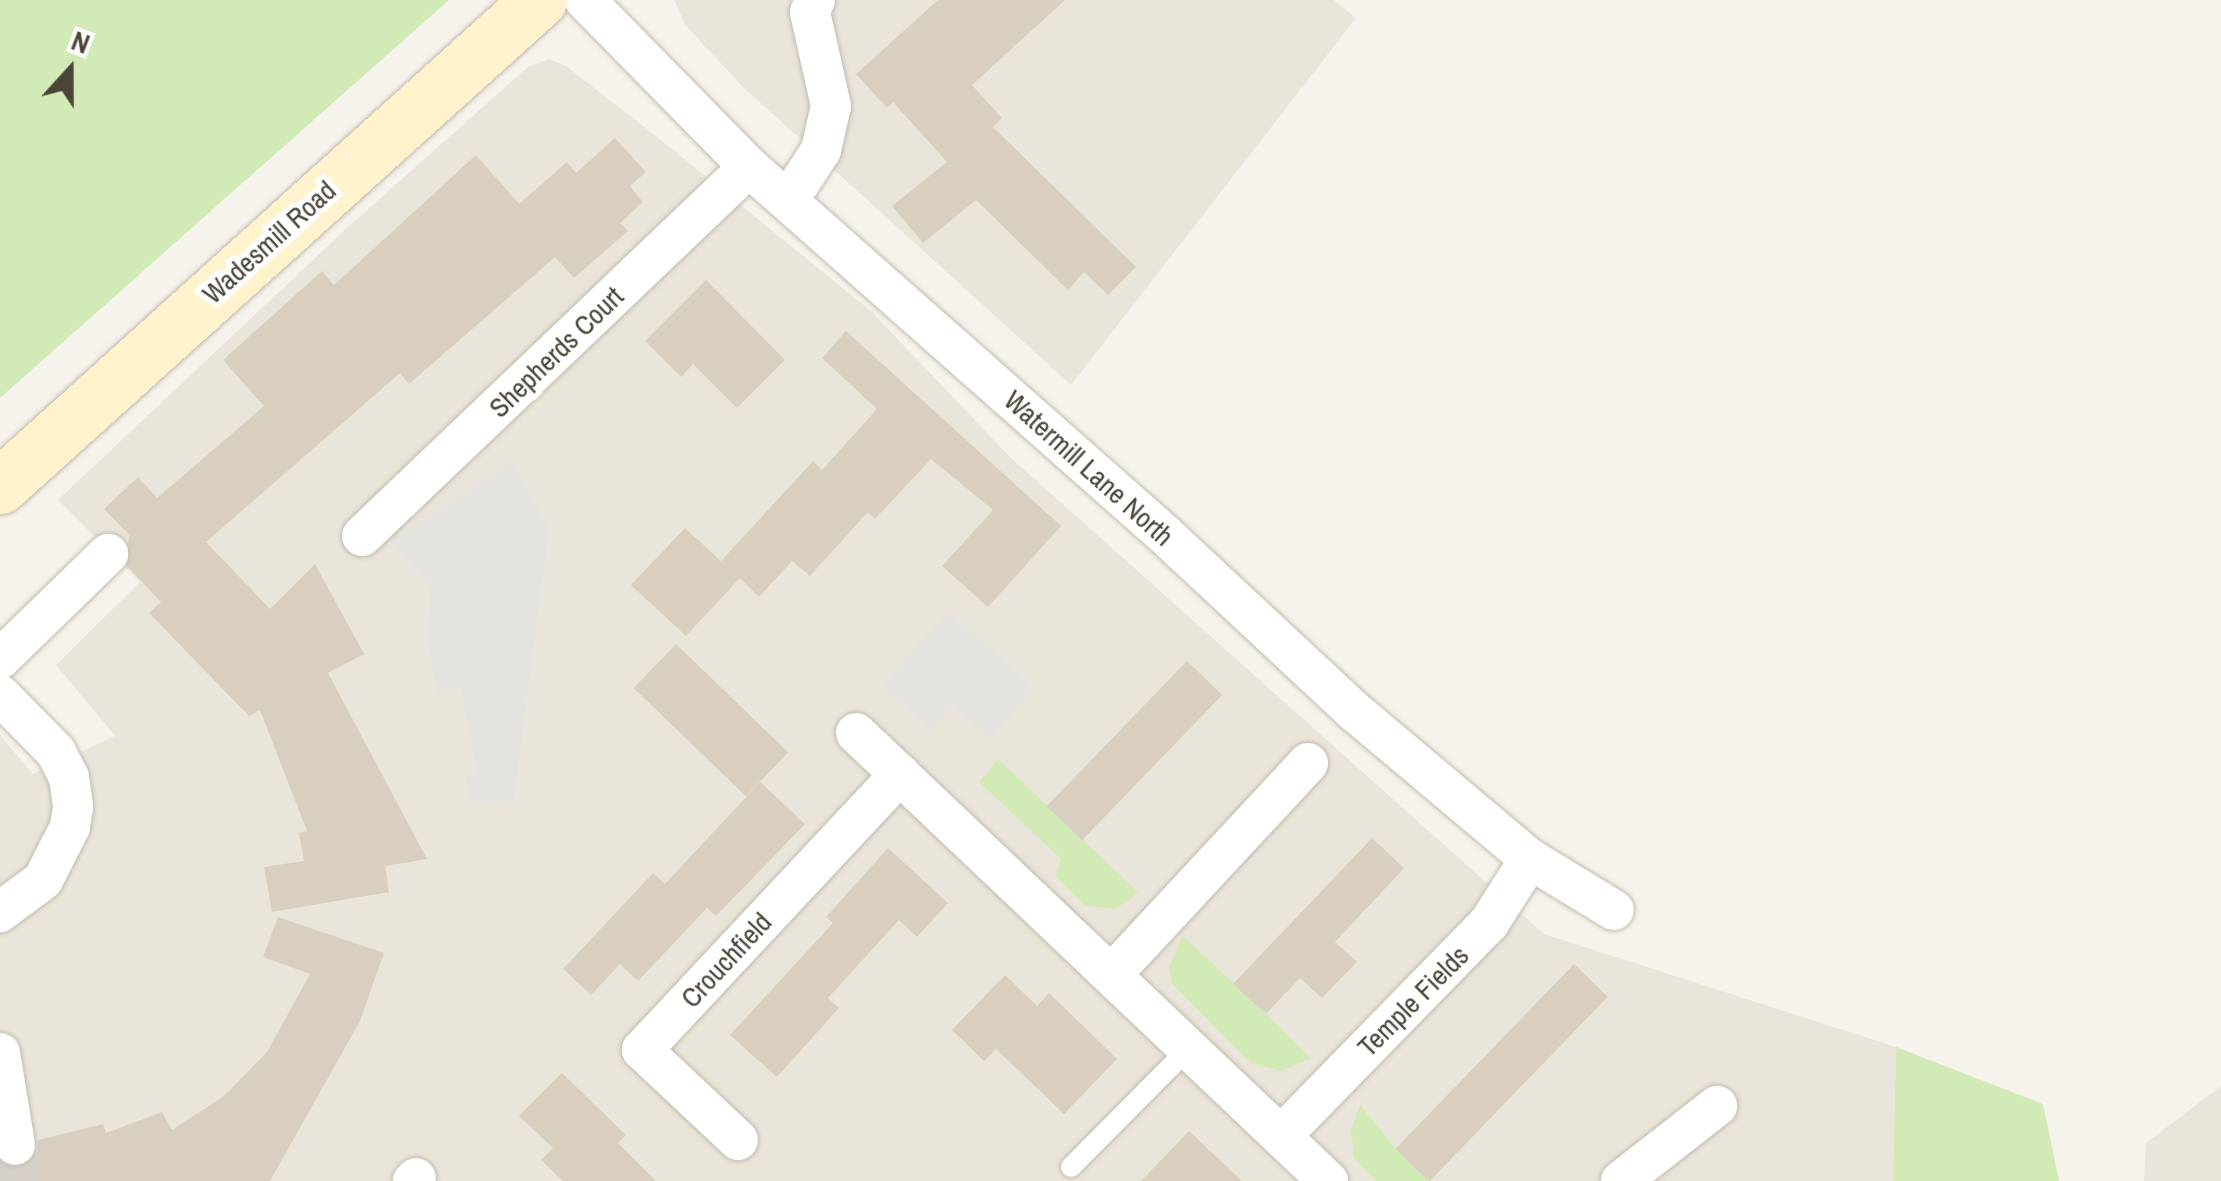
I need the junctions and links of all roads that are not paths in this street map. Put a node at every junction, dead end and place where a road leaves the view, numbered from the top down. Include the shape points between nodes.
1 (539, 0) edge
2 (585, 0) edge
3 (815, 0) edge
4 (749, 167) junction
5 (788, 201) junction
6 (0, 486) edge
7 (362, 536) dead end
8 (108, 554) dead end
9 (0, 660) edge
10 (0, 696) edge
11 (856, 732) dead end
12 (1308, 763) dead end
13 (900, 774) junction
14 (1530, 859) junction
15 (1614, 910) dead end
16 (0, 912) edge
17 (1112, 974) junction
18 (1188, 1049) junction
19 (0, 1052) edge
20 (1717, 1106) dead end
21 (1282, 1134) junction
22 (738, 1140) dead end
23 (14, 1145) tunnel mouth
24 (1071, 1167) dead end
25 (1328, 1181) edge
26 (1621, 1181) edge

1 - 6 main road, Wadesmill Road
2 - 4 street, Watermill Lane North
3 - 5 street via 810,12 831,106 821,150
4 - 5 street, Watermill Lane North
4 - 7 street, Shepherds Court
5 - 14 street, Watermill Lane North via 1354,711
8 - 9 street
10 - 16 street via 56,752 69,777 73,807 43,880
11 - 13 street
12 - 17 street
13 - 17 street
13 - 22 street, Crouchfield via 642,1050
14 - 15 street, Watermill Lane North
14 - 21 street, Temple Fields via 1490,924
17 - 18 street
18 - 21 street
18 - 24 lane
19 - 23 street
20 - 26 street
21 - 25 street

